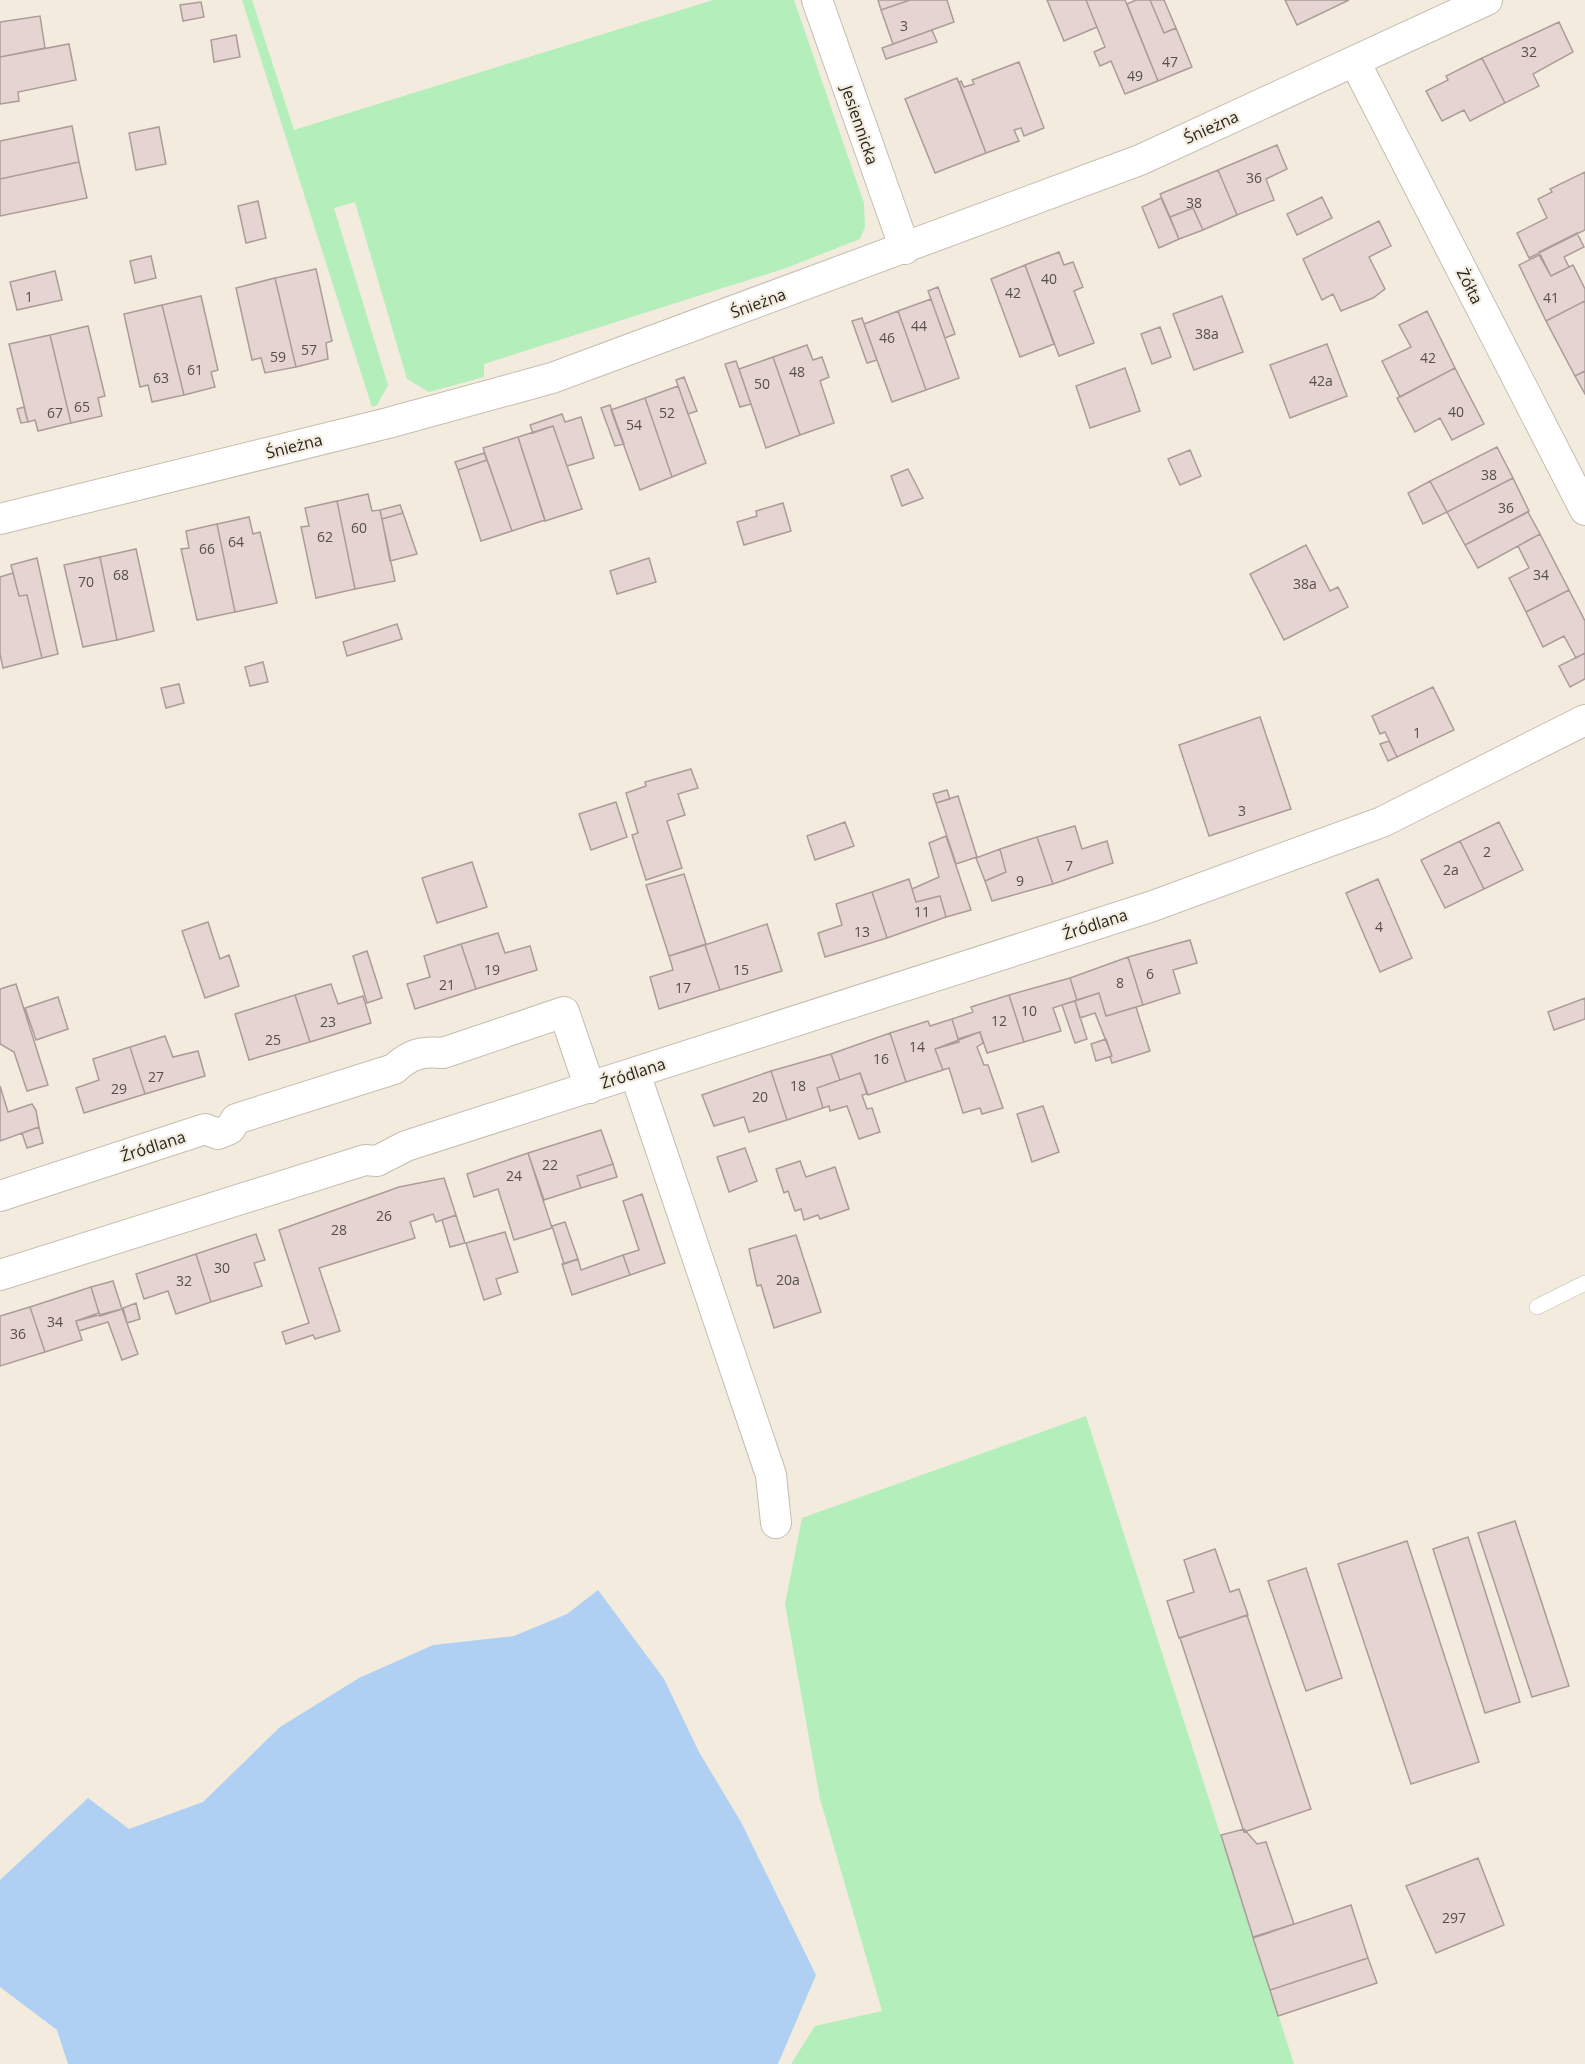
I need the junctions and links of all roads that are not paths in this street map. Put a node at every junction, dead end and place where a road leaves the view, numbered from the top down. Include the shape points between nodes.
1 (817, 0) edge
2 (1487, 0) edge
3 (1452, 8) edge
4 (1355, 62) junction
5 (905, 249) junction
6 (1585, 510) edge
7 (0, 519) edge
8 (1585, 720) edge
9 (634, 1073) junction
10 (590, 1088) junction
11 (0, 1196) edge
12 (0, 1275) edge
13 (1585, 1283) edge
14 (1537, 1307) dead end
15 (776, 1523) dead end

1 - 5 street, Jesiennicka
2 - 3 street, Śnieżna
3 - 4 street, Śnieżna
4 - 5 street, Śnieżna via 1140,160
4 - 6 street, Żółta
5 - 7 street, Śnieżna via 552,378 388,423
8 - 9 street, Źródlana via 1382,822 1150,907
9 - 10 street, Źródlana
9 - 15 street via 771,1475
10 - 11 street, Źródlana via 564,1012 443,1053 424,1051 394,1069 236,1119 230,1129 218,1134 205,1129
10 - 12 street, Źródlana via 406,1146 377,1161 365,1160
13 - 14 lane

